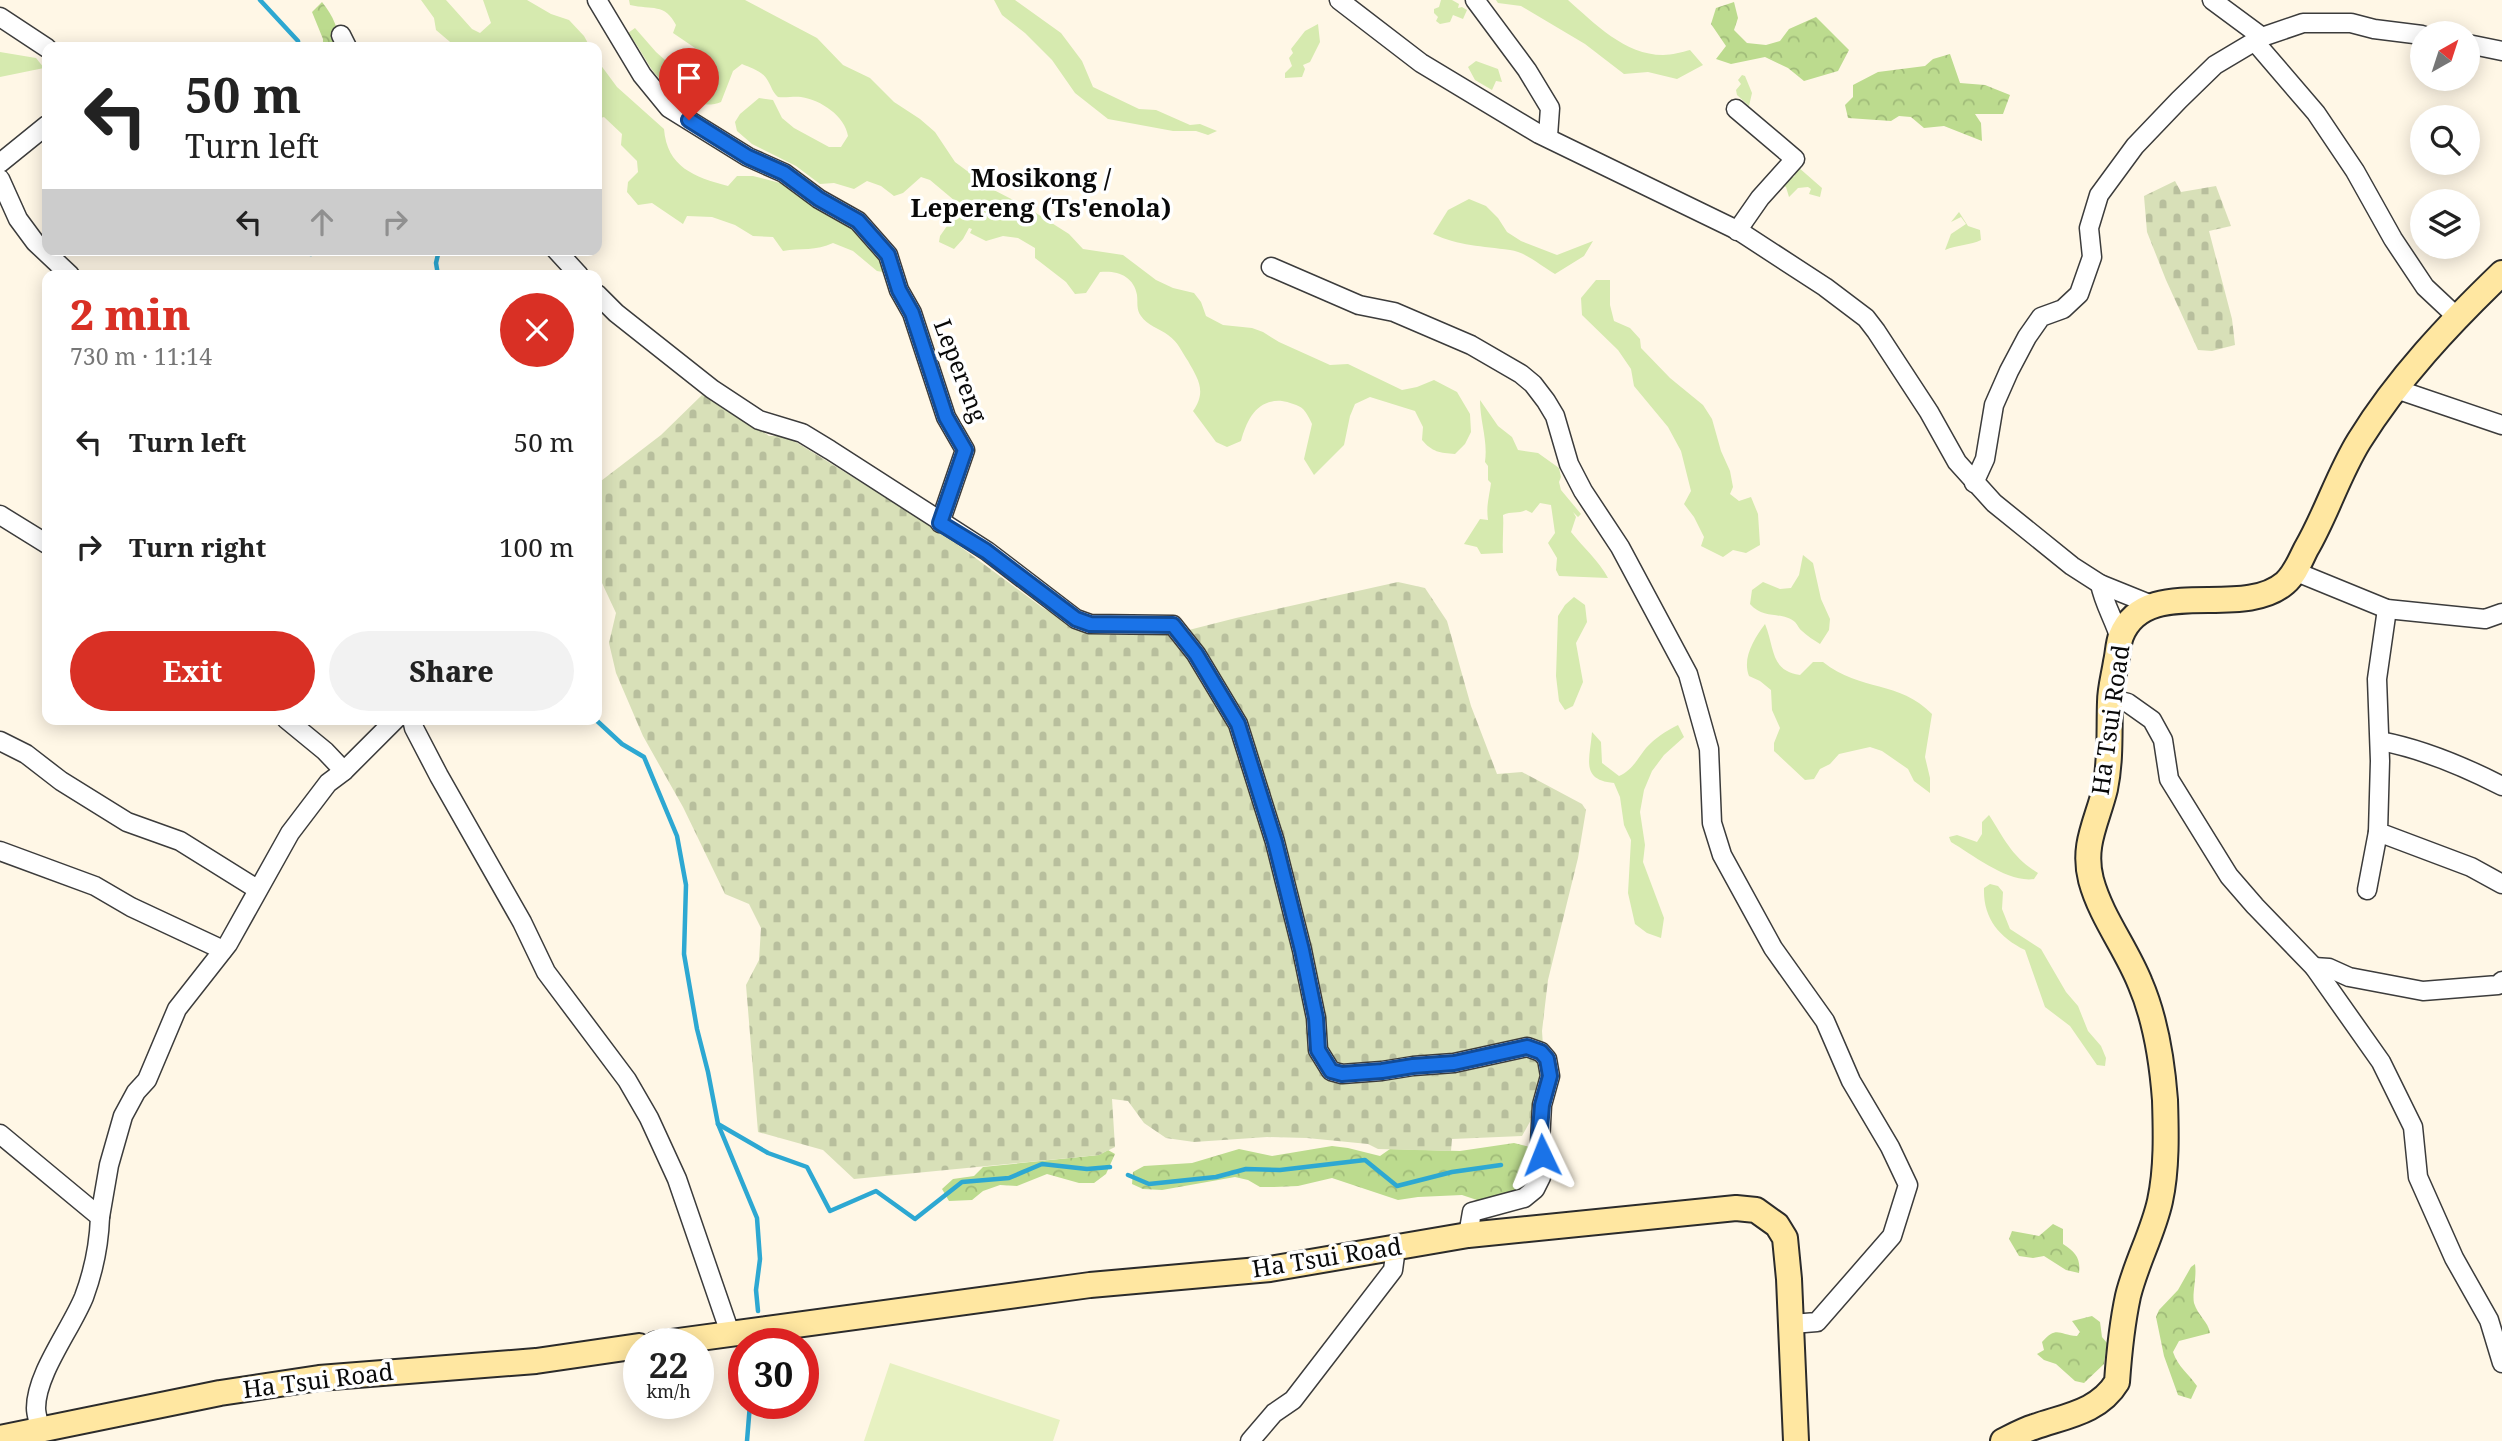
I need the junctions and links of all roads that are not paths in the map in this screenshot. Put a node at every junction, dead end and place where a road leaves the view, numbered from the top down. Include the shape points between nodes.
1 (597, 0) edge
2 (1339, 0) edge
3 (1475, 0) edge
4 (2212, 0) edge
5 (0, 18) edge
6 (2410, 34) edge
7 (2258, 40) junction
8 (42, 45) edge
9 (2480, 46) edge
10 (2502, 51) edge
11 (1736, 109) dead end
12 (42, 129) edge
13 (1548, 136) junction
14 (0, 163) edge
15 (0, 178) edge
16 (1737, 231) junction
17 (42, 249) edge
18 (50, 256) edge
19 (562, 256) edge
20 (1271, 267) dead end
21 (65, 270) edge
22 (574, 270) edge
23 (2502, 272) edge
24 (602, 299) edge
25 (2456, 317) junction
26 (2396, 389) junction
27 (2502, 425) edge
28 (1974, 483) junction
29 (0, 515) edge
30 (940, 523) junction
31 (42, 541) edge
32 (2294, 572) junction
33 (2100, 583) junction
34 (2152, 605) junction
35 (2387, 609) junction
36 (2496, 619) edge
37 (2120, 639) junction
38 (2110, 698) junction
39 (293, 725) edge
40 (390, 725) edge
41 (413, 725) edge
42 (0, 741) edge
43 (2379, 741) junction
44 (344, 771) junction
45 (2502, 786) edge
46 (2378, 832) junction
47 (0, 850) edge
48 (2502, 884) edge
49 (257, 889) junction
50 (2367, 890) dead end
51 (223, 950) junction
52 (2314, 967) junction
53 (2502, 981) edge
54 (0, 1134) edge
55 (100, 1217) junction
56 (1468, 1235) junction
57 (1396, 1248) junction
58 (1791, 1324) junction
59 (728, 1328) edge
60 (768, 1328) edge
61 (623, 1348) edge
62 (2502, 1363) edge
63 (33, 1434) edge
64 (0, 1437) edge
65 (1250, 1441) edge
66 (1796, 1441) edge
67 (2003, 1441) edge

1 - 30 street, Lepereng via 642,75 669,108 858,221 888,255 946,417 965,450
2 - 13 street via 1421,62
3 - 13 street via 1550,108
4 - 7 street
5 - 8 street
6 - 7 street via 2351,23 2303,23
7 - 25 street via 2316,113 2425,288
7 - 28 street via 2215,65 2179,100 2135,146 2099,195 2089,228 2092,257 2079,294 2063,309 2041,317 2027,337 1994,405 1985,459
9 - 10 street
11 - 16 street via 1795,159
12 - 14 street
13 - 16 street
15 - 17 street via 24,227
16 - 28 street via 1866,318
18 - 21 street
19 - 22 street
20 - 58 street via 1359,305 1394,312 1449,334 1533,384 1555,416 1569,464 1583,491 1620,547 1688,674 1709,749 1712,823 1722,855 1773,948 1825,1021 1851,1081 1908,1185 1892,1236 1817,1322
23 - 25 street
24 - 30 street via 712,389 759,420 802,433
25 - 26 street
26 - 27 street
26 - 32 street via 2358,442
28 - 33 street via 2020,526
29 - 31 street
30 - 56 street via 986,551 1076,619 1090,624 1173,625 1196,654 1244,742 1302,950 1318,1050 1331,1071 1342,1074 1454,1063 1527,1047 1547,1059 1550,1076 1542,1105 1541,1177 1524,1198 1472,1212
32 - 34 street via 2273,591 2256,596
32 - 35 street
33 - 34 street
33 - 37 street
34 - 37 street, Ha Tsui Road via 2131,620
35 - 36 street
35 - 43 street via 2377,680
37 - 38 street, Ha Tsui Road
38 - 52 street via 2128,703 2152,720 2163,740 2169,779 2229,876
38 - 67 street, Ha Tsui Road via 2105,788 2088,861 2106,917 2140,982 2154,1021 2165,1101 2161,1200 2128,1297 2116,1382 2110,1394 2099,1404
39 - 44 street
40 - 44 street
41 - 59 street via 546,972 627,1080 649,1118 677,1179
42 - 49 street via 127,822 180,841
43 - 45 street via 2466,767
43 - 46 street
44 - 49 street via 328,783 290,833
46 - 48 street
46 - 50 street
47 - 51 street via 95,886
49 - 51 street
51 - 55 street via 177,1009 147,1080 123,1116
52 - 53 street via 2423,991
52 - 62 street via 2381,1062 2413,1126 2418,1177 2454,1258 2490,1321
54 - 55 street
55 - 63 street via 96,1262 38,1393
56 - 57 street, Ha Tsui Road
56 - 58 street, Ha Tsui Road via 1736,1208 1756,1210 1785,1238
57 - 60 street, Ha Tsui Road via 1270,1269 1090,1285
57 - 65 street via 1393,1270 1293,1400 1274,1413
58 - 66 street, Ha Tsui Road
61 - 63 street, Ha Tsui Road via 536,1361 319,1378 220,1393
63 - 64 street, Ha Tsui Road

